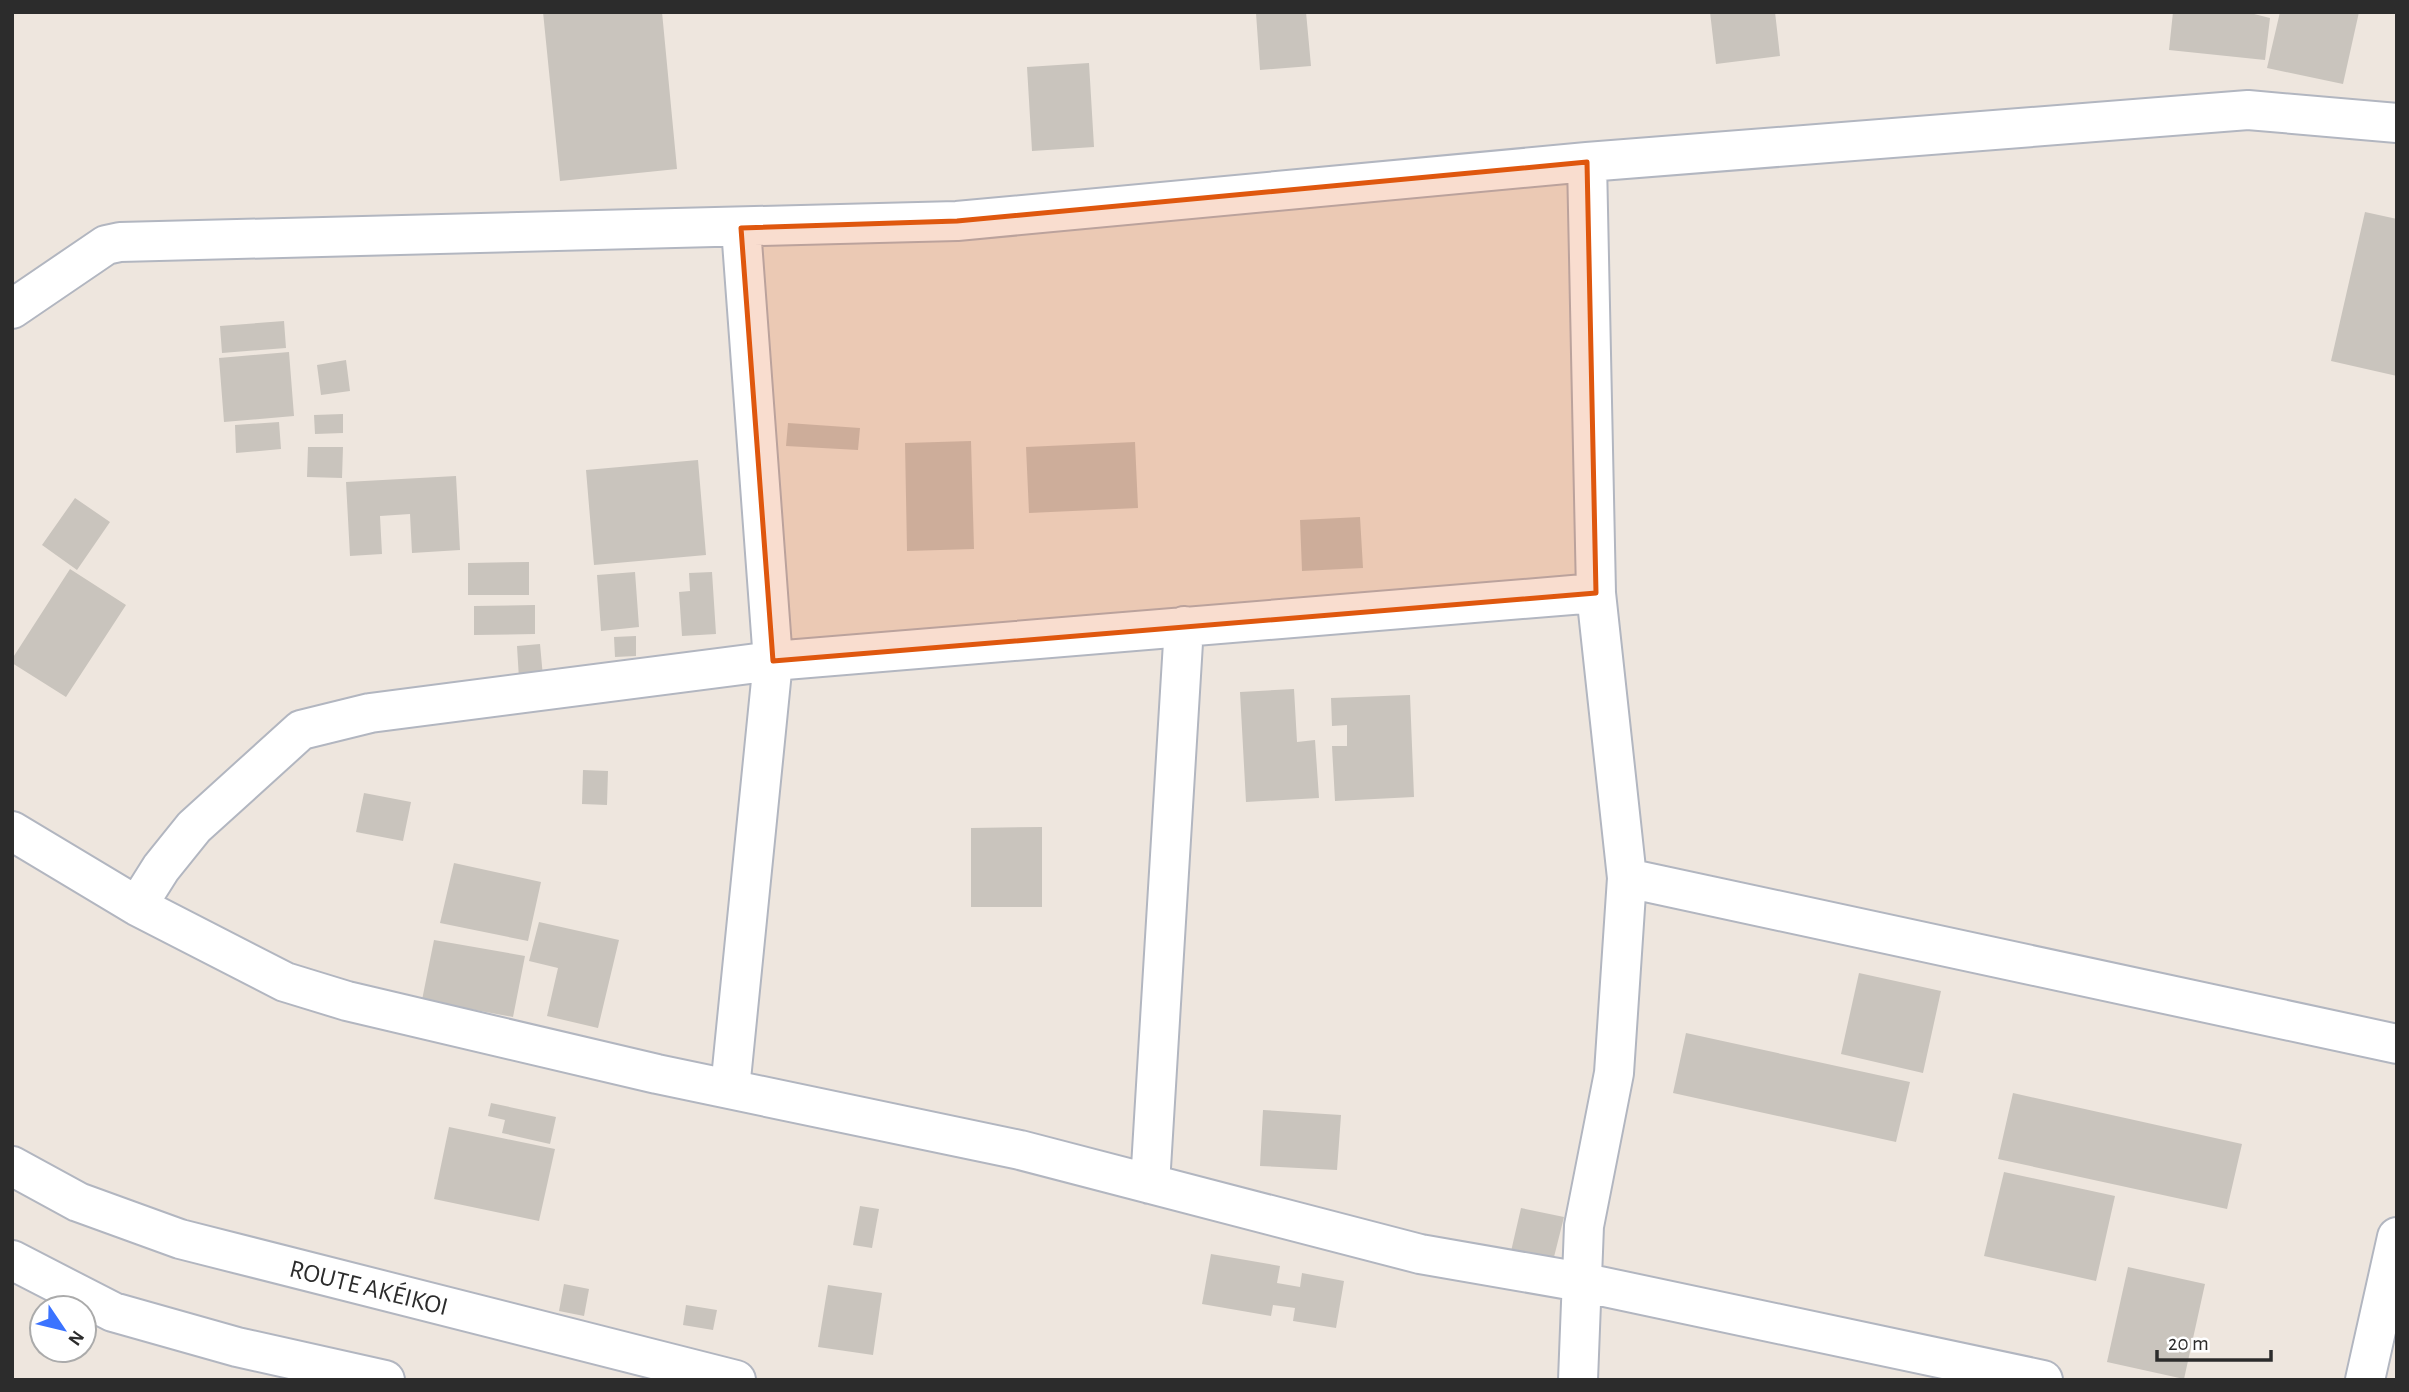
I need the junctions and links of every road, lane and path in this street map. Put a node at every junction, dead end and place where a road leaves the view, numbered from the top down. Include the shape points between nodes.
1 (2397, 123) edge
2 (1587, 162) junction
3 (741, 228) junction
4 (12, 309) edge
5 (1596, 593) junction
6 (1184, 626) junction
7 (773, 661) junction
8 (12, 831) edge
9 (1627, 878) junction
10 (137, 905) junction
11 (2397, 1044) edge
12 (730, 1089) junction
13 (12, 1166) edge
14 (1150, 1184) junction
15 (2397, 1237) edge
16 (12, 1261) edge
17 (1581, 1282) junction
18 (630, 1366) edge
19 (385, 1380) edge
20 (736, 1380) edge
21 (1578, 1380) edge
22 (2043, 1380) edge
23 (2365, 1380) edge

1 - 2 street via 2248,110
2 - 3 street via 957,221
2 - 5 street
3 - 4 street via 120,242 106,245
3 - 7 street
5 - 6 street
5 - 9 street
6 - 7 street
6 - 14 street
7 - 10 street via 370,713 301,730 194,827
7 - 12 street
8 - 10 street
9 - 11 street
9 - 17 street via 1614,1073 1584,1226
10 - 12 street via 297,986
12 - 14 street via 1020,1150
13 - 18 street, ROUTE AKÉIKOI via 78,1202 180,1239
14 - 17 street via 1420,1254
15 - 23 street
16 - 19 street via 113,1312 237,1347
17 - 21 street
17 - 22 street
18 - 20 street, ROUTE AKÉIKOI

